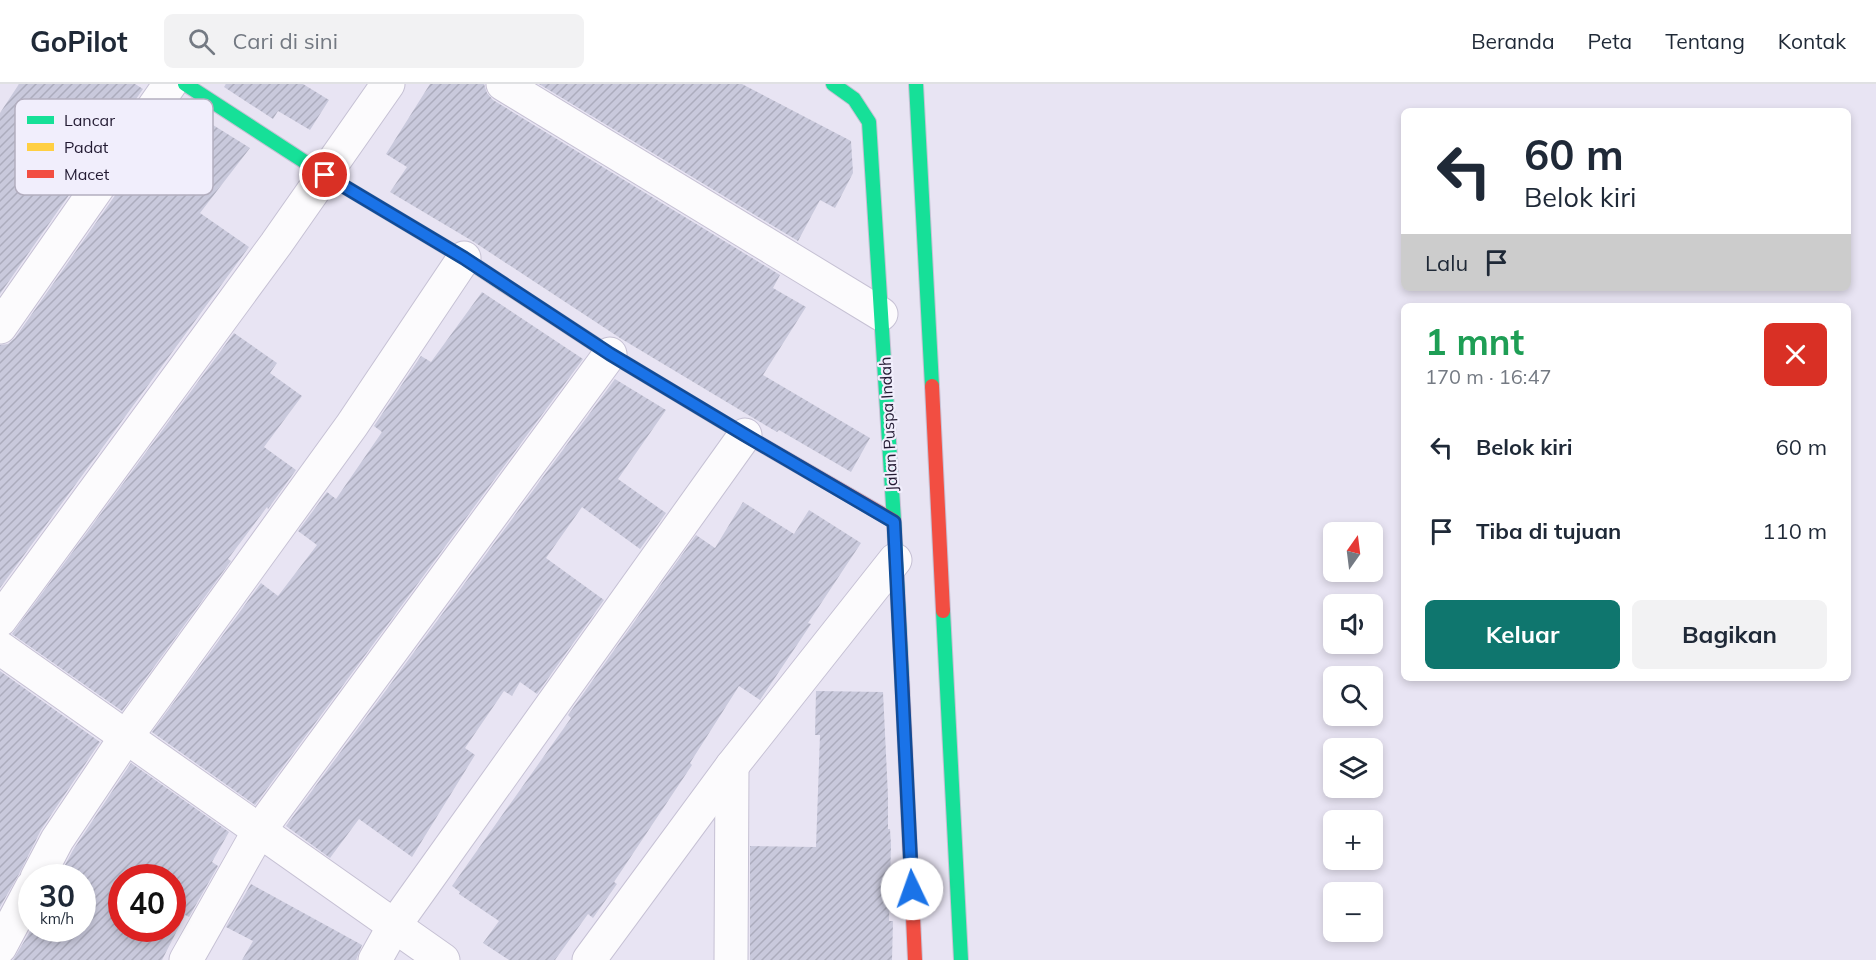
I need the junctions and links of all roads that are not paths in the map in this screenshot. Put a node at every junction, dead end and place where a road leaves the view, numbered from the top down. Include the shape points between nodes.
1 (170, 84) edge
2 (184, 84) edge
3 (388, 84) edge
4 (503, 84) edge
5 (833, 84) edge
6 (911, 87) edge
7 (160, 99) edge
8 (207, 99) edge
9 (213, 103) edge
10 (325, 175) junction
11 (92, 195) edge
12 (464, 258) junction
13 (881, 314) junction
14 (0, 327) edge
15 (610, 354) junction
16 (745, 435) junction
17 (894, 522) junction
18 (895, 560) junction
19 (0, 620) edge
20 (0, 648) edge
21 (126, 737) junction
22 (732, 766) junction
23 (259, 831) junction
24 (44, 864) edge
25 (18, 913) edge
26 (394, 926) junction
27 (0, 947) edge
28 (186, 960) edge
29 (375, 960) edge
30 (443, 960) edge
31 (589, 960) edge
32 (731, 960) edge
33 (915, 960) edge
34 (961, 960) edge

1 - 7 street
2 - 8 street
3 - 10 street
4 - 13 street
5 - 13 street, Jalan Puspa Indah via 862,106 869,122
6 - 34 street
9 - 10 street
10 - 12 street
10 - 19 street
11 - 14 street
12 - 15 street
12 - 21 street via 352,425
13 - 17 street, Jalan Puspa Indah
15 - 16 street
15 - 23 street
16 - 17 street
16 - 26 street
17 - 18 street, Jalan Puspa Indah
18 - 22 street
18 - 33 street, Jalan Puspa Indah
20 - 21 street
21 - 23 street
21 - 24 street
22 - 31 street
22 - 32 street
23 - 26 street
23 - 28 street
25 - 27 street
26 - 29 street
26 - 30 street

